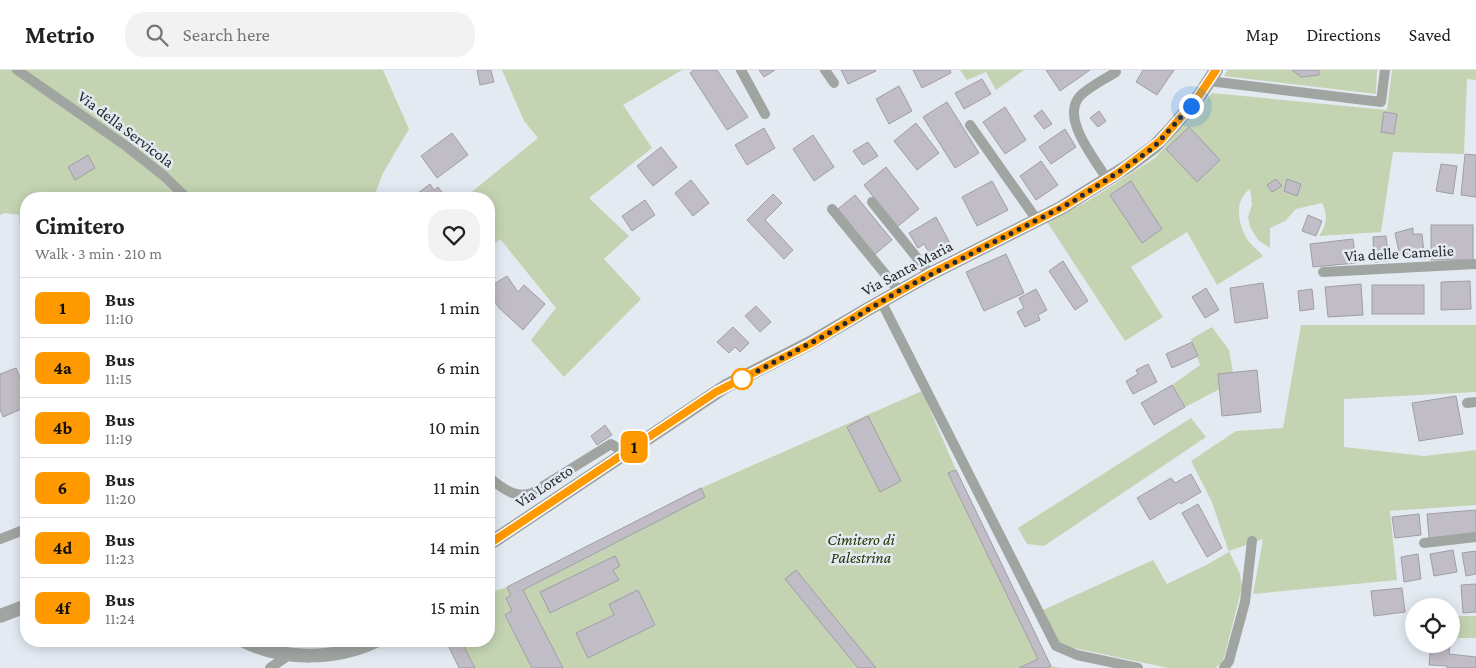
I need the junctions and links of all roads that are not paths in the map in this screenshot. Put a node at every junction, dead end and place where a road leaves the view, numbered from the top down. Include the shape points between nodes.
1 (17, 70) edge
2 (741, 70) edge
3 (825, 70) edge
4 (1385, 70) edge
5 (1116, 72) dead end
6 (1212, 76) edge
7 (834, 84) dead end
8 (765, 114) dead end
9 (970, 125) dead end
10 (1107, 179) junction
11 (181, 192) edge
12 (872, 202) dead end
13 (832, 209) dead end
14 (1037, 220) junction
15 (1476, 264) edge
16 (1323, 272) dead end
17 (930, 274) junction
18 (899, 291) junction
19 (882, 301) junction
20 (625, 453) junction
21 (595, 473) joint
22 (495, 482) edge
23 (20, 532) edge
24 (1476, 537) edge
25 (0, 540) edge
26 (495, 540) edge
27 (1252, 541) dead end
28 (1424, 543) dead end
29 (20, 608) edge
30 (0, 616) edge
31 (259, 647) edge
32 (362, 647) edge
33 (289, 655) junction
34 (270, 668) edge
35 (1138, 668) edge
36 (1224, 668) edge

1 - 11 lane, Via della Servicola via 126,146
2 - 8 lane
3 - 7 lane
4 - 6 lane via 1381,102
5 - 10 lane via 1079,97 1073,109 1074,124
6 - 10 street, Via Santa Maria via 1196,100 1154,147
9 - 14 lane
10 - 14 street, Via Santa Maria
12 - 17 lane
13 - 18 lane
14 - 17 street, Via Santa Maria
15 - 16 lane, Via delle Camelie
17 - 18 street, Via Santa Maria
18 - 19 street, Via Santa Maria
19 - 20 street, Via Santa Maria via 810,344 719,390
19 - 35 lane via 1056,646 1077,655
20 - 21 street, Via Santa Maria
20 - 22 lane via 611,444 526,495 509,492
21 - 26 street, Via Loreto
23 - 25 lane
24 - 28 lane
27 - 36 lane via 1244,602 1229,661
29 - 30 street
31 - 33 street
32 - 33 street via 335,653
33 - 34 lane

